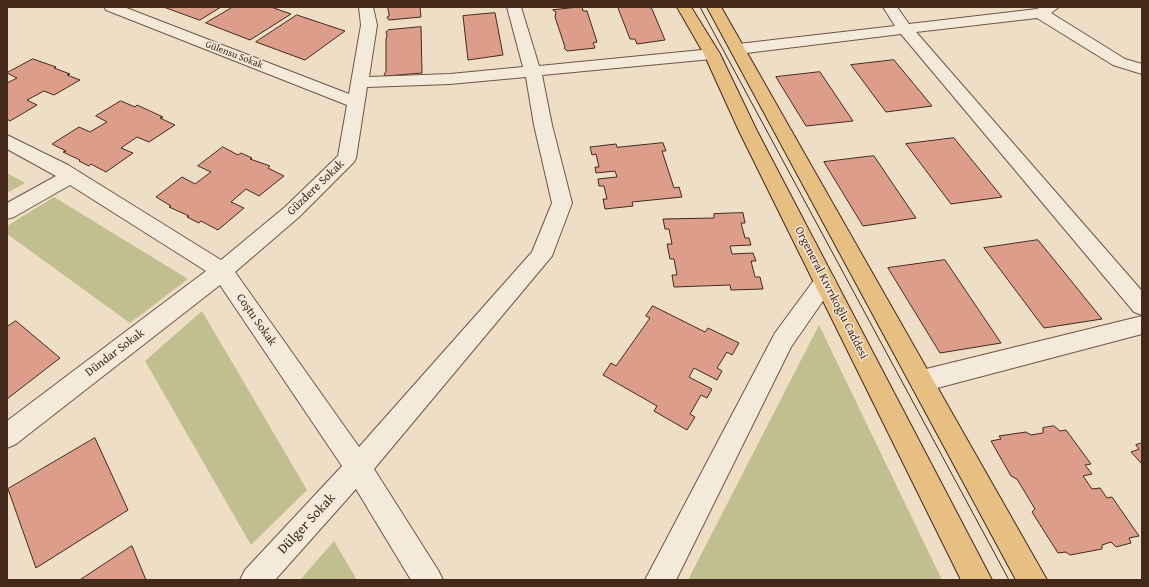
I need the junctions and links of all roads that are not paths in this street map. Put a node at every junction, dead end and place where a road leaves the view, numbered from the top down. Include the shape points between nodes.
1 (111, 7) edge
2 (366, 7) edge
3 (514, 7) edge
4 (684, 7) edge
5 (714, 7) edge
6 (890, 7) edge
7 (1046, 10) edge
8 (905, 29) junction
9 (738, 48) junction
10 (712, 54) junction
11 (1142, 69) edge
12 (533, 72) junction
13 (361, 82) junction
14 (357, 103) junction
15 (7, 141) edge
16 (70, 176) junction
17 (7, 212) edge
18 (222, 271) junction
19 (825, 282) junction
20 (1142, 306) edge
21 (1142, 325) edge
22 (922, 381) junction
23 (7, 436) edge
24 (358, 468) junction
25 (255, 580) edge
26 (428, 580) edge
27 (660, 580) edge
28 (977, 580) edge
29 (1032, 580) edge

1 - 14 street, Gülensu Sokak
2 - 13 street, Güzdere Sokak via 369,25
3 - 12 street, Dülger Sokak
4 - 10 main road, Orgeneral Kıvrıkoğlu Caddesi
5 - 9 main road
6 - 8 street
7 - 8 street
7 - 11 street via 1119,62
8 - 9 street
8 - 20 street
9 - 22 main road
10 - 12 street
10 - 19 main road, Orgeneral Kıvrıkoğlu Caddesi
12 - 13 street via 450,79
12 - 24 street, Dülger Sokak via 562,203 541,256
13 - 14 street, Güzdere Sokak
14 - 18 street, Güzdere Sokak via 347,158 292,212
15 - 16 street, Coştu Sokak
16 - 17 street
16 - 18 street, Coştu Sokak
18 - 23 street, Dündar Sokak
18 - 24 street, Coştu Sokak
19 - 27 street via 783,340
19 - 28 main road, Orgeneral Kıvrıkoğlu Caddesi
21 - 22 street
22 - 29 main road
24 - 25 street, Dülger Sokak
24 - 26 street, Coştu Sokak

